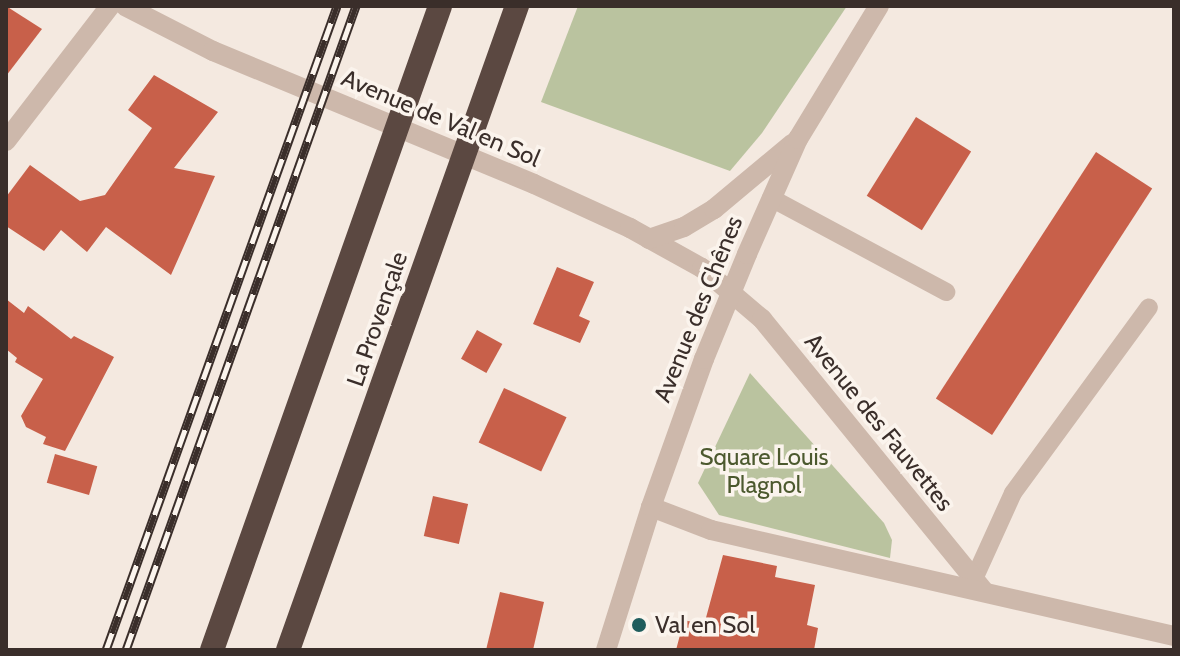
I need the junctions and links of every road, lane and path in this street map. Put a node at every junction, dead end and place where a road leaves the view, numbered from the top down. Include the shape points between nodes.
1 (110, 6) edge
2 (125, 6) edge
3 (440, 6) edge
4 (517, 6) edge
5 (879, 6) edge
6 (798, 139) junction
7 (6, 141) edge
8 (771, 198) junction
9 (649, 239) junction
10 (732, 290) junction
11 (946, 292) dead end
12 (1149, 307) dead end
13 (651, 507) junction
14 (978, 584) junction
15 (1174, 638) edge
16 (212, 650) edge
17 (288, 650) edge
18 (606, 650) edge
19 (1166, 650) edge

1 - 7 street
2 - 9 street, Avenue de Val en Sol via 213,51 534,184
3 - 16 highway, La Provençale
4 - 17 highway, La Provençale
5 - 6 street, Avenue des Chênes
6 - 8 street, Avenue des Chênes
6 - 9 street via 714,209
8 - 10 street, Avenue des Chênes
8 - 11 lane
9 - 10 street, Avenue de Val en Sol
10 - 13 street, Avenue des Chênes
10 - 14 street, Avenue des Fauvettes via 762,319
12 - 14 lane via 1013,493
13 - 14 street via 725,534 898,576
13 - 18 street, Avenue des Chênes
14 - 15 street
15 - 19 street

